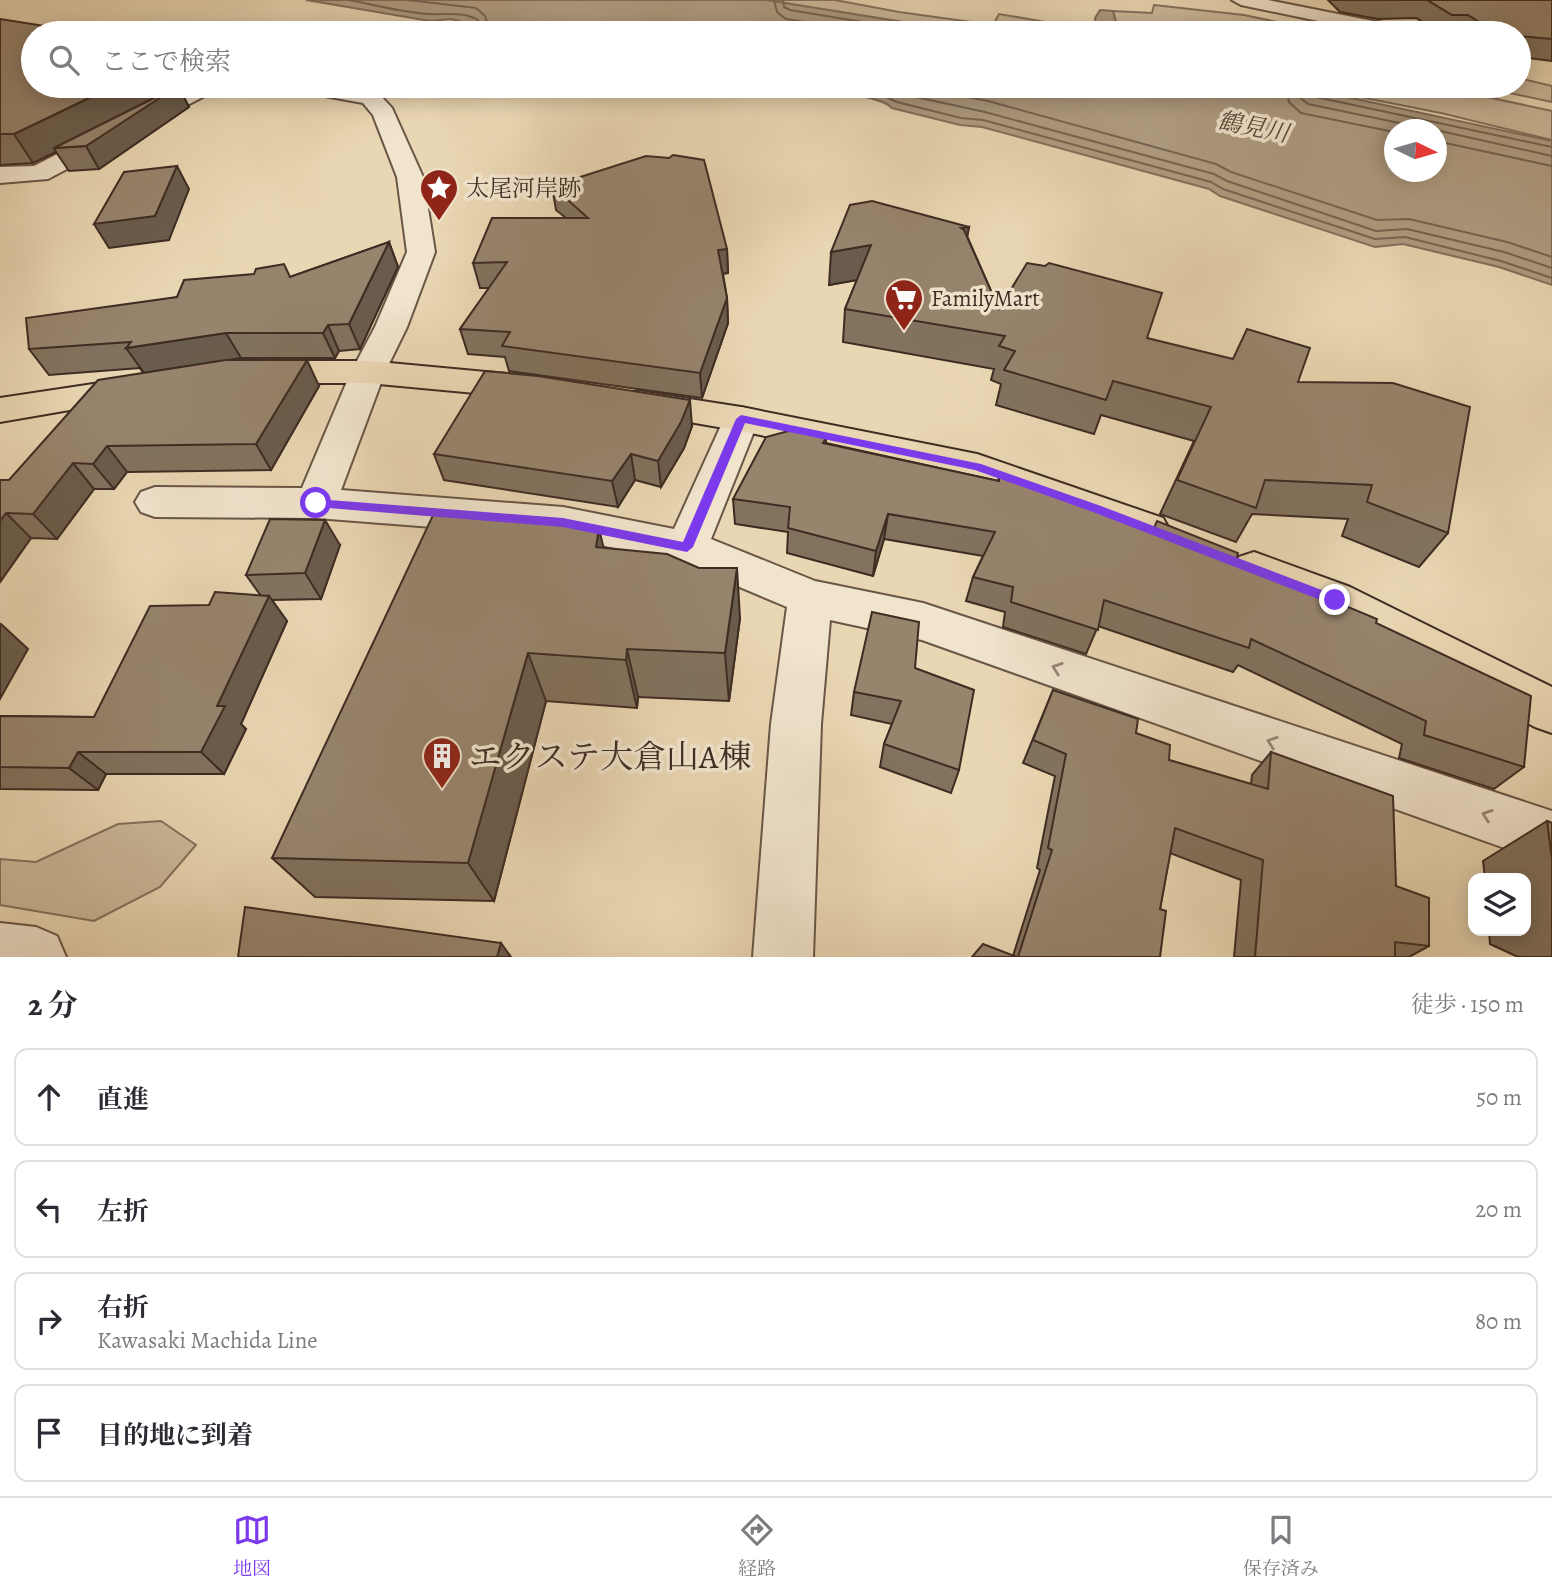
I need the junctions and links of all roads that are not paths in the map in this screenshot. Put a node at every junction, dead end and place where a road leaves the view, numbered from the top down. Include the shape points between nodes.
1 (1241, 0) edge
2 (1344, 21) edge
3 (183, 98) edge
4 (370, 98) edge
5 (0, 175) edge
6 (368, 372) junction
7 (228, 374) edge
8 (161, 385) edge
9 (558, 390) edge
10 (610, 398) edge
11 (0, 410) edge
12 (741, 419) junction
13 (155, 502) dead end
14 (316, 503) junction
15 (1185, 542) edge
16 (687, 547) junction
17 (1222, 557) edge
18 (810, 598) junction
19 (1552, 711) edge
20 (1552, 838) edge
21 (0, 952) edge
22 (36, 957) edge
23 (783, 957) edge

1 - 2 street
3 - 5 street via 38,174
4 - 6 street via 384,113 410,177 421,252
6 - 7 main road
6 - 9 main road
6 - 14 street
8 - 11 main road
10 - 12 main road
12 - 15 main road via 977,467
12 - 16 street
13 - 14 street
14 - 16 street via 563,522
16 - 18 street
17 - 19 main road via 1335,600
20 -> 18 street via 923,622
18 - 23 street via 796,724
21 - 22 street

